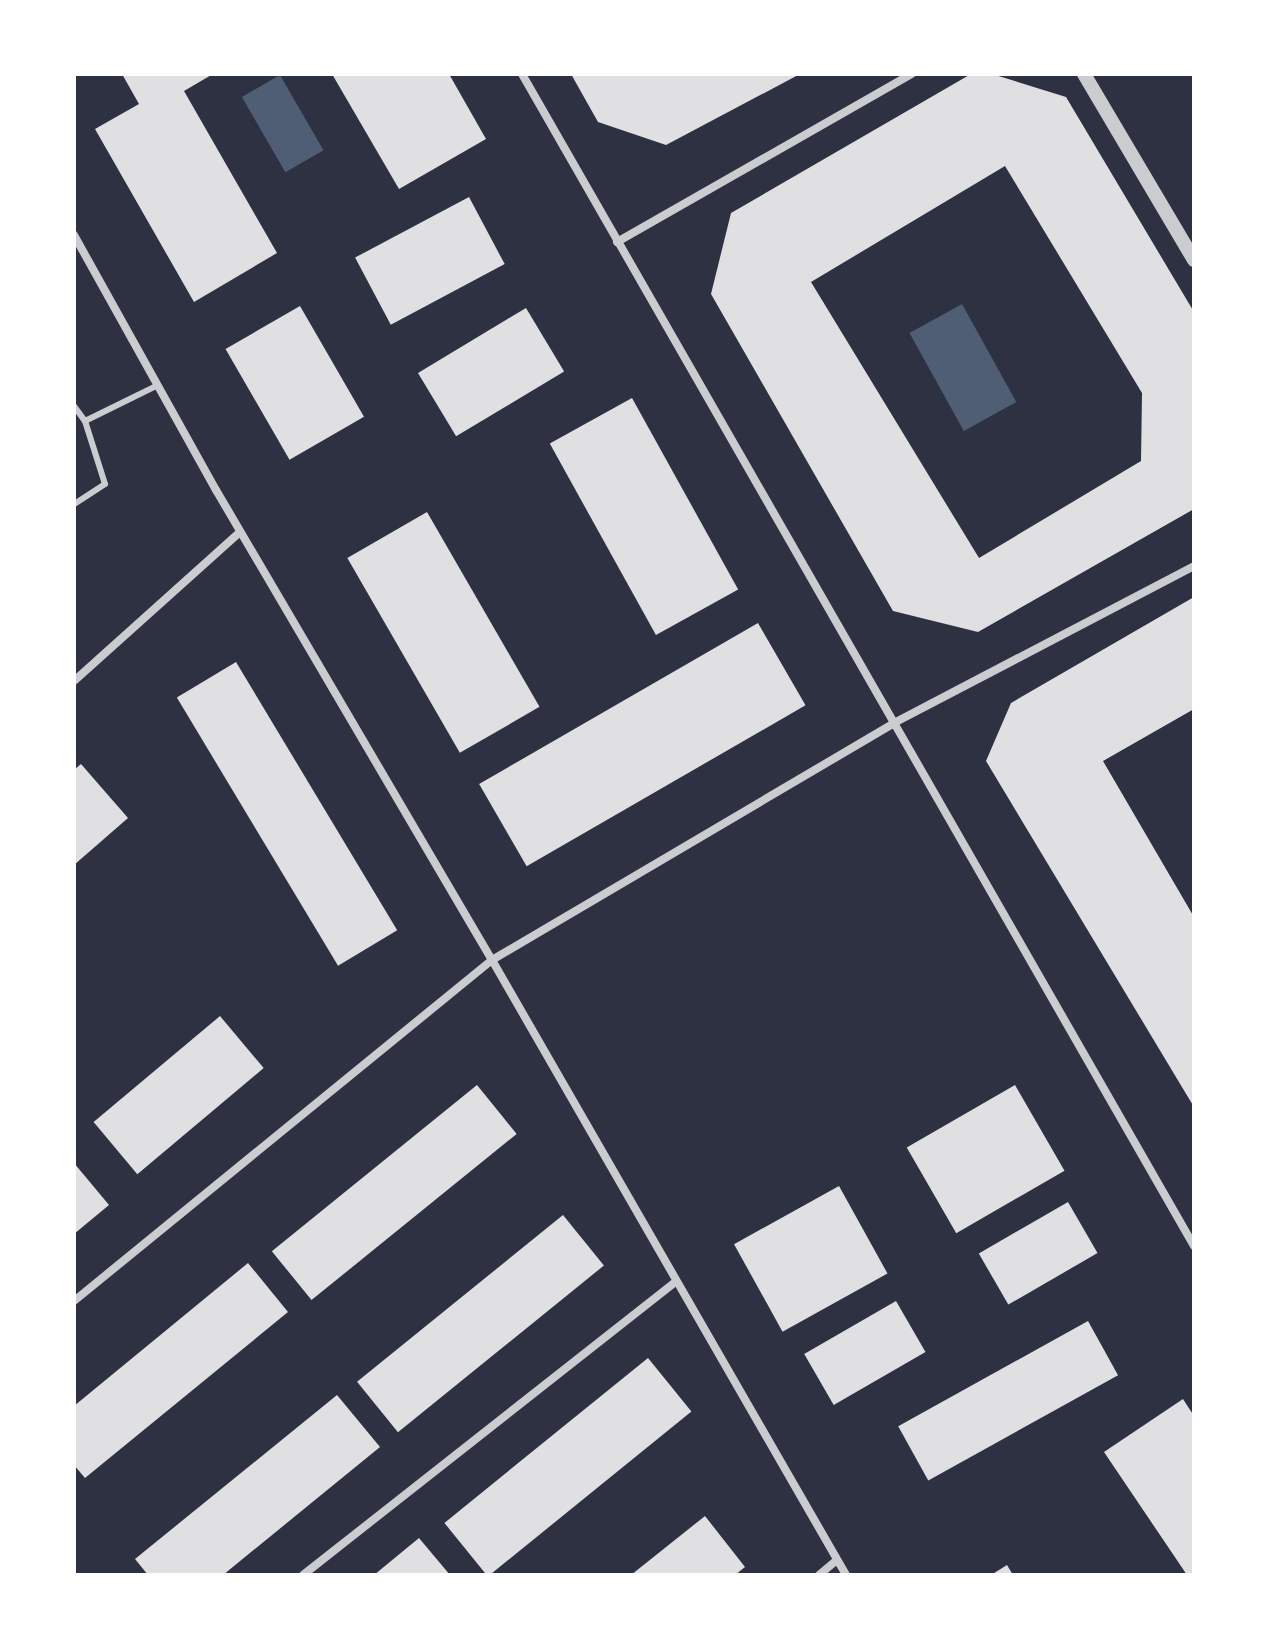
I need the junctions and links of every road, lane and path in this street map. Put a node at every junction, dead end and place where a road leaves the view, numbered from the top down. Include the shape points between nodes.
1 (522, 74) edge
2 (912, 74) edge
3 (1084, 74) edge
4 (74, 235) edge
5 (617, 242) junction
6 (1194, 260) edge
7 (156, 386) junction
8 (74, 406) edge
9 (85, 421) junction
10 (74, 504) edge
11 (240, 532) junction
12 (1194, 566) edge
13 (74, 681) edge
14 (892, 724) junction
15 (492, 960) junction
16 (1194, 1246) edge
17 (676, 1282) junction
18 (74, 1301) edge
19 (837, 1560) junction
20 (303, 1575) edge
21 (819, 1575) edge
22 (846, 1575) edge

1 - 5 street
2 - 5 street
3 - 6 street
4 - 7 street
5 - 14 street
7 - 9 lane
7 - 11 street
8 - 9 lane
9 - 10 lane via 105,484
11 - 13 street
11 - 15 street
12 - 14 street
14 - 15 street
14 - 16 street
15 - 17 street
15 - 18 street
17 - 19 street
17 - 20 street
19 - 21 street
19 - 22 street

